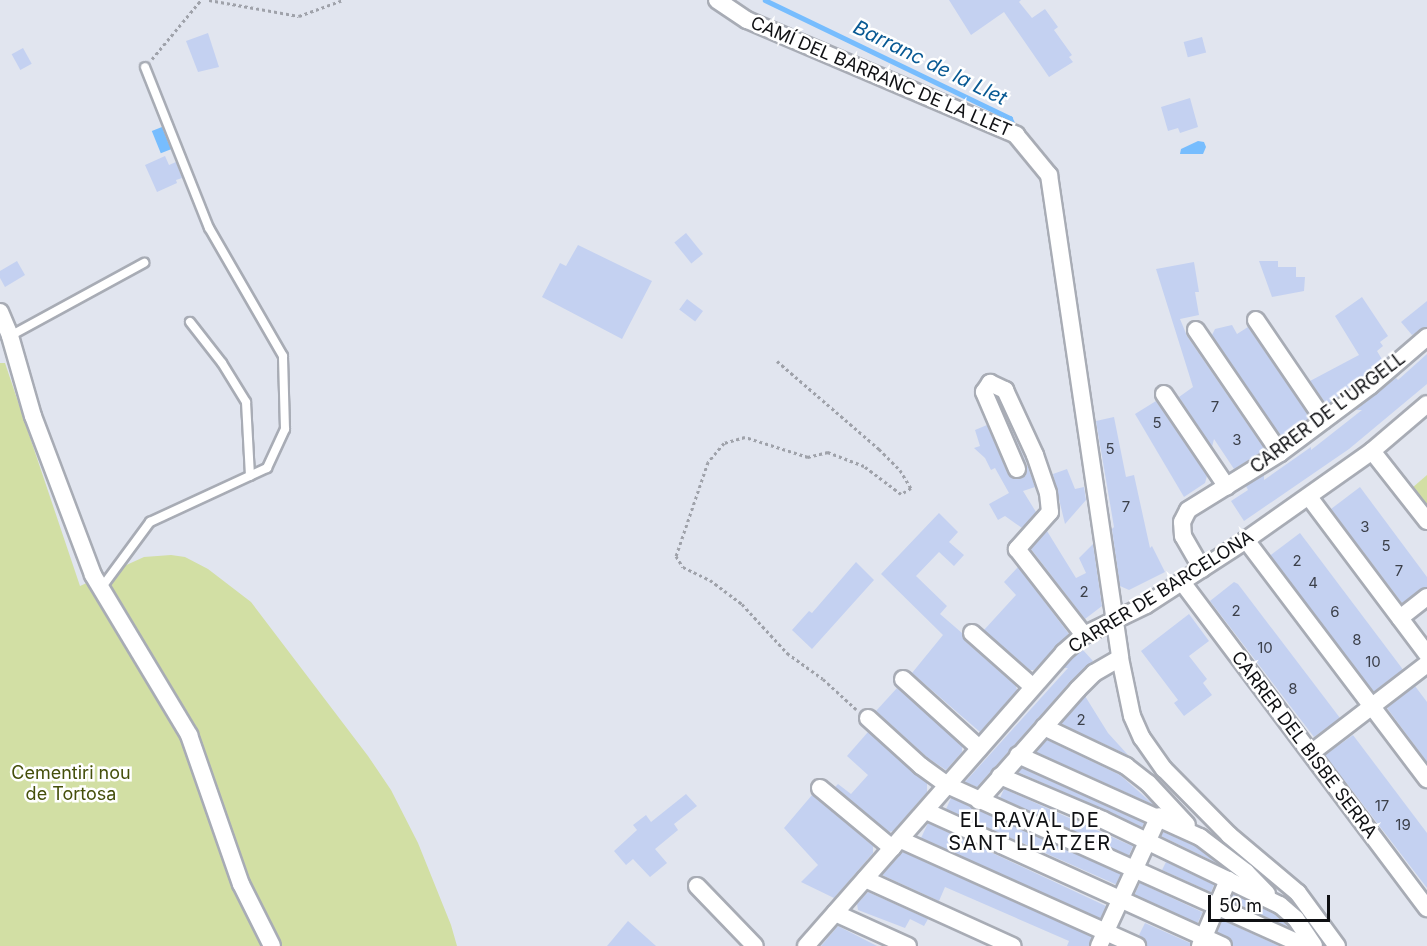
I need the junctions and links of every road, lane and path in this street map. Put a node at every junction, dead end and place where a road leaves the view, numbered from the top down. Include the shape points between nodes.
1 (201, 0) edge
2 (209, 0) edge
3 (343, 0) edge
4 (717, 0) edge
5 (145, 67) joint
6 (144, 263) dead end
7 (0, 312) edge
8 (1256, 320) dead end
9 (190, 322) dead end
10 (1196, 330) dead end
11 (1427, 337) edge
12 (5, 339) edge
13 (777, 361) dead end
14 (1164, 394) dead end
15 (1424, 410) edge
16 (1324, 420) junction
17 (1372, 450) junction
18 (1280, 453) junction
19 (1017, 469) dead end
20 (250, 476) junction
21 (1227, 487) junction
22 (1309, 497) junction
23 (1427, 521) edge
24 (1246, 540) junction
25 (1202, 569) junction
26 (1182, 582) junction
27 (102, 587) junction
28 (1427, 597) edge
29 (1400, 618) junction
30 (1115, 622) junction
31 (972, 633) dead end
32 (1084, 635) junction
33 (1427, 654) edge
34 (1120, 658) junction
35 (1427, 664) edge
36 (903, 679) dead end
37 (1032, 686) junction
38 (1371, 706) junction
39 (868, 718) joint
40 (1044, 727) junction
41 (979, 747) junction
42 (1311, 753) junction
43 (1018, 755) junction
44 (1000, 776) junction
45 (1427, 779) edge
46 (947, 785) junction
47 (820, 788) dead end
48 (979, 801) junction
49 (926, 811) junction
50 (1159, 816) junction
51 (1200, 837) junction
52 (1149, 842) junction
53 (896, 844) junction
54 (1136, 869) junction
55 (865, 879) junction
56 (1228, 880) junction
57 (697, 886) dead end
58 (1122, 900) junction
59 (1275, 903) junction
60 (1217, 906) junction
61 (1427, 908) edge
62 (835, 913) junction
63 (1103, 939) edge
64 (1202, 942) edge
65 (272, 946) edge
66 (755, 946) edge
67 (806, 946) edge
68 (908, 946) edge
69 (1013, 946) edge
70 (1137, 946) edge
71 (1223, 946) edge
72 (1305, 946) edge
73 (1314, 946) edge
74 (1337, 946) edge

1 - 5 path
2 - 3 path via 299,16
4 - 30 street, CAMÍ DEL BARRANC DE LA LLET via 747,20 1016,135 1049,175
5 - 20 lane via 209,228 283,356 285,429 267,468
6 - 12 lane
7 - 12 street
8 - 16 street
9 - 20 lane via 246,402
10 - 18 street
11 - 16 street, CARRER DE L'URGELL
12 - 27 street via 66,510 93,575
13 - 39 path via 879,449 911,488 901,494 864,466 828,452 808,457 745,437 724,443 708,462 676,556 683,567 710,580 741,604 787,653
14 - 21 street
15 - 17 street, CARRER DE BARCELONA
16 - 18 street, CARRER DE L'URGELL
17 - 22 street, CARRER DE BARCELONA
17 - 23 street
18 - 21 street, CARRER DE L'URGELL
19 - 32 street via 984,392 990,383 1005,390 1035,455 1047,493 1050,512 1017,549
20 - 27 lane via 150,522
21 - 25 street, CARRER DE L'URGELL via 1188,510 1182,522 1183,536
22 - 24 street, CARRER DE BARCELONA
22 - 29 street
24 - 25 street, CARRER DE BARCELONA
24 - 38 street
25 - 26 street, CARRER DE BARCELONA
26 - 30 street, CARRER DE BARCELONA
26 - 42 street, CARRER DEL BISBE SERRA
27 - 65 street via 189,735 243,888
28 - 29 street
29 - 33 street
30 - 32 street, CARRER DE BARCELONA
30 - 34 street, CAMÍ DEL BARRANC DE LA LLET
31 - 37 street
32 - 37 street, CARRER DE BARCELONA
34 - 40 street via 1094,673
34 - 74 street, CAMÍ DEL BARRANC DE LA LLET via 1132,716 1164,769 1229,835 1298,893
35 - 38 street
36 - 41 street
37 - 41 street, CARRER DE BARCELONA
38 - 42 street
38 - 45 street
39 - 46 street
40 - 43 street
40 - 51 street via 1126,766
41 - 46 street, CARRER DE BARCELONA
42 - 61 street, CARRER DEL BISBE SERRA
43 - 44 street
43 - 50 street
44 - 48 street
44 - 52 street
46 - 48 street
46 - 49 street, CARRER DE BARCELONA
47 - 53 street
48 - 54 street
49 - 53 street, CARRER DE BARCELONA
49 - 58 street
50 - 51 street
50 - 52 street
51 - 59 street via 1246,872
52 - 54 street
52 - 56 street
53 - 55 street, CARRER DE BARCELONA
53 - 63 street
54 - 58 street
54 - 60 street
55 - 62 street, CARRER DE BARCELONA
55 - 69 street
56 - 59 street
56 - 60 street
57 - 66 street
58 - 63 street
58 - 64 street
59 - 73 street via 1296,919
60 - 64 street
60 - 72 street
62 - 67 street, CARRER DE BARCELONA
62 - 68 street
63 - 70 street
64 - 71 street

